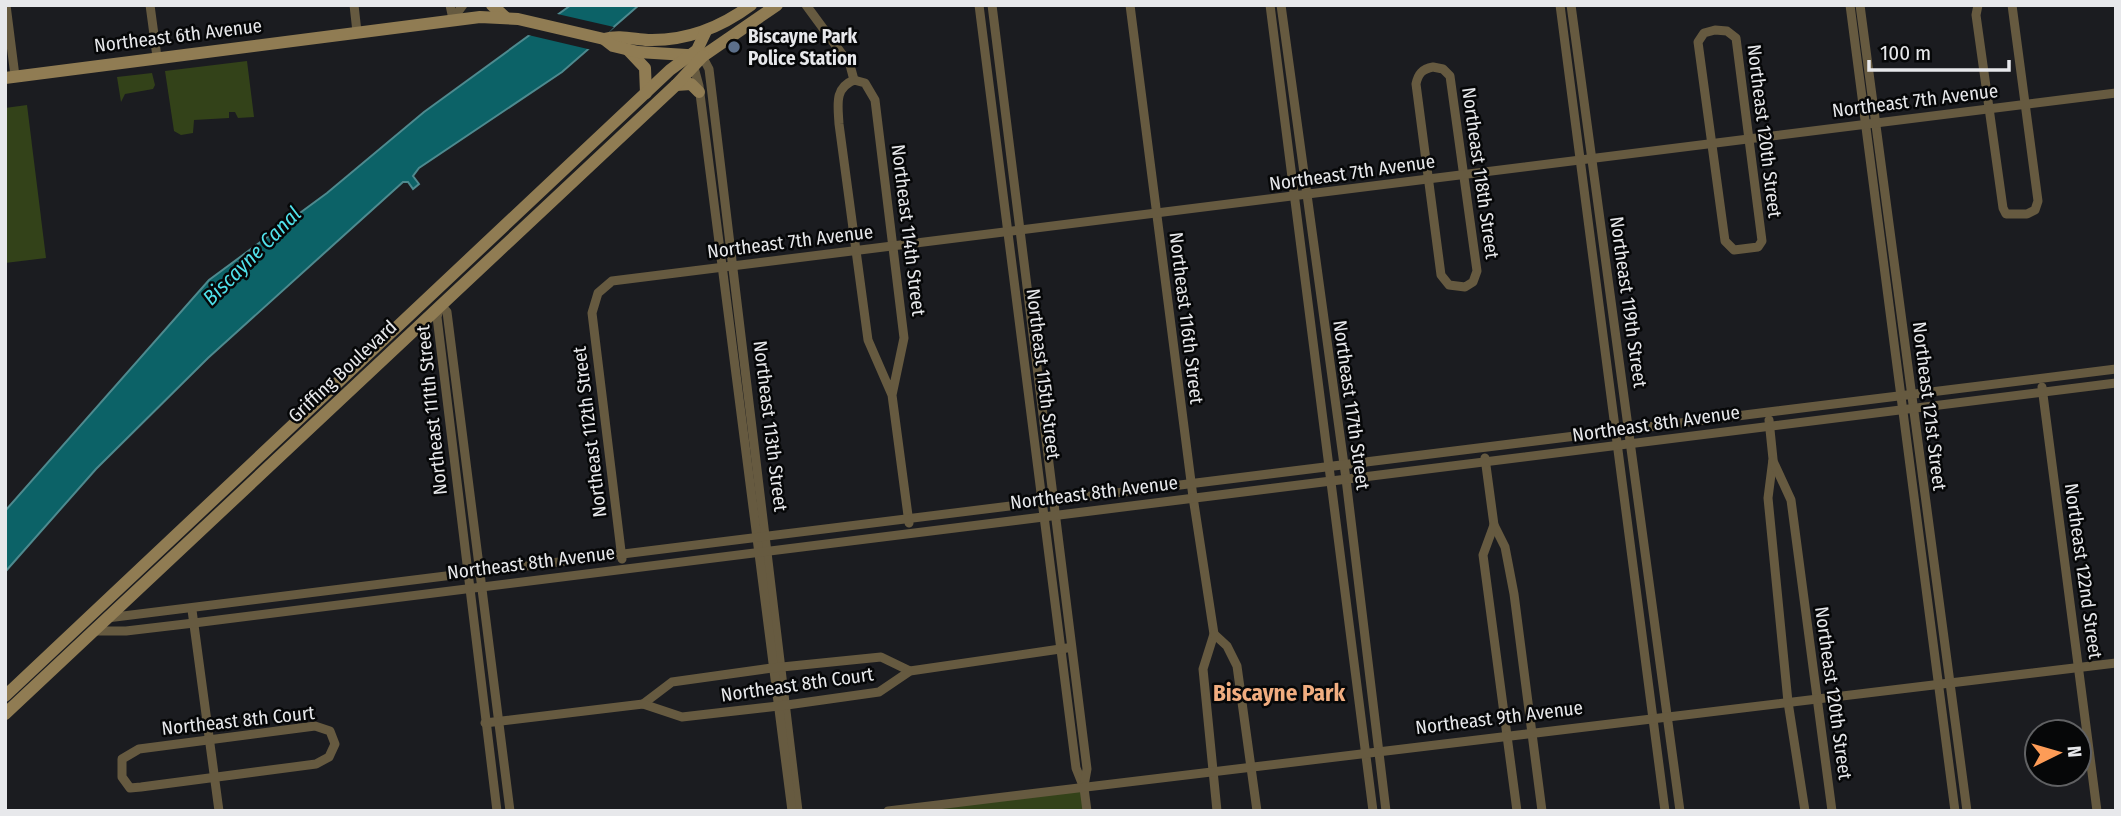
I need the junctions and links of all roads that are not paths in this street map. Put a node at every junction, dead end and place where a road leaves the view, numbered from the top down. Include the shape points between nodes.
1 (6, 5) edge
2 (150, 5) edge
3 (354, 5) edge
4 (450, 5) edge
5 (463, 5) edge
6 (492, 5) edge
7 (751, 5) edge
8 (777, 5) edge
9 (806, 5) edge
10 (979, 5) edge
11 (992, 5) edge
12 (1130, 5) edge
13 (1270, 5) edge
14 (1281, 5) edge
15 (1560, 5) edge
16 (1571, 5) edge
17 (1850, 5) edge
18 (1860, 5) edge
19 (1978, 5) edge
20 (2012, 5) edge
21 (506, 18) junction
22 (453, 19) junction
23 (706, 31) junction
24 (357, 32) junction
25 (604, 39) junction
26 (671, 39) junction
27 (628, 50) junction
28 (157, 57) junction
29 (695, 57) junction
30 (10, 77) edge
31 (855, 79) junction
32 (676, 85) junction
33 (699, 92) junction
34 (646, 93) junction
35 (2116, 93) edge
36 (2028, 103) junction
37 (1988, 109) junction
38 (1871, 124) junction
39 (1751, 140) junction
40 (1710, 145) junction
41 (1592, 159) junction
42 (1581, 160) junction
43 (1465, 174) junction
44 (1428, 180) junction
45 (546, 187) junction
46 (1307, 196) junction
47 (555, 197) junction
48 (1296, 198) junction
49 (1156, 213) junction
50 (1020, 230) junction
51 (1007, 231) junction
52 (894, 245) junction
53 (856, 250) junction
54 (734, 266) junction
55 (722, 267) junction
56 (438, 289) junction
57 (598, 293) joint
58 (441, 305) junction
59 (371, 362) junction
60 (2116, 369) edge
61 (2040, 378) junction
62 (2116, 383) edge
63 (2042, 391) junction
64 (1911, 393) junction
65 (892, 395) junction
66 (1900, 395) junction
67 (1913, 409) junction
68 (1902, 410) junction
69 (1768, 413) junction
70 (295, 423) junction
71 (1769, 425) junction
72 (1628, 430) junction
73 (1617, 432) junction
74 (304, 433) junction
75 (1631, 445) junction
76 (1619, 447) junction
77 (1484, 449) junction
78 (1773, 459) junction
79 (1486, 461) junction
80 (1344, 466) junction
81 (1331, 468) junction
82 (1346, 479) junction
83 (1333, 481) junction
84 (1191, 485) junction
85 (1193, 497) junction
86 (1054, 501) junction
87 (1042, 502) junction
88 (1055, 514) junction
89 (1043, 516) junction
90 (908, 519) junction
91 (1494, 525) junction
92 (910, 533) junction
93 (768, 537) junction
94 (183, 538) junction
95 (757, 538) junction
96 (677, 549) junction
97 (763, 551) junction
98 (621, 556) junction
99 (678, 561) junction
100 (623, 568) junction
101 (480, 573) junction
102 (468, 575) junction
103 (482, 586) junction
104 (469, 588) junction
105 (125, 601) junction
106 (192, 610) junction
107 (92, 615) junction
108 (132, 617) junction
109 (107, 618) junction
110 (194, 623) junction
111 (76, 630) junction
112 (95, 631) junction
113 (1213, 634) junction
114 (1072, 647) junction
115 (1061, 649) junction
116 (2116, 663) edge
117 (783, 667) junction
118 (772, 668) junction
119 (2079, 668) junction
120 (910, 671) junction
121 (1949, 682) junction
122 (1938, 683) junction
123 (5, 696) edge
124 (1816, 697) junction
125 (1788, 702) junction
126 (643, 704) junction
127 (787, 705) junction
128 (777, 706) junction
129 (5, 714) edge
130 (1669, 715) junction
131 (1652, 716) junction
132 (499, 721) junction
133 (485, 723) junction
134 (1532, 731) junction
135 (1507, 735) junction
136 (209, 740) junction
137 (1379, 750) junction
138 (1366, 751) junction
139 (1250, 768) junction
140 (1212, 771) junction
141 (215, 778) junction
142 (1084, 788) junction
143 (219, 811) edge
144 (497, 811) edge
145 (510, 811) edge
146 (792, 811) edge
147 (798, 811) edge
148 (888, 811) edge
149 (1087, 811) edge
150 (1217, 811) edge
151 (1257, 811) edge
152 (1373, 811) edge
153 (1386, 811) edge
154 (1517, 811) edge
155 (1542, 811) edge
156 (1665, 811) edge
157 (1680, 811) edge
158 (1805, 811) edge
159 (1832, 811) edge
160 (1955, 811) edge
161 (1967, 811) edge
162 (2097, 811) edge

1 - 30 street
2 - 28 street
3 - 24 street
4 - 22 street
5 - 22 street
6 - 21 street
7 - 23 street, Northeast 6th Avenue
8 - 29 street, Griffing Boulevard
9 - 31 street, Northeast 114th Street via 850,65
10 - 51 street, Northeast 115th Street
11 - 50 street, Northeast 115th Street
12 - 49 street, Northeast 116th Street
13 - 48 street, Northeast 117th Street
14 - 46 street, Northeast 117th Street
15 - 42 street, Northeast 119th Street
16 - 41 street, Northeast 119th Street
17 - 38 street, Northeast 121st Street
18 - 38 street, Northeast 121st Street
19 - 37 street
20 - 36 street
21 - 22 street, Northeast 6th Avenue
21 - 25 street, Northeast 6th Avenue
22 - 24 street, Northeast 6th Avenue
23 - 26 street, Northeast 6th Avenue
23 - 29 street, Griffing Boulevard
24 - 28 street, Northeast 6th Avenue
25 - 26 street, Northeast 6th Avenue
25 - 27 street, Northeast 6th Avenue
26 - 29 street
27 - 29 street, Northeast 6th Avenue
27 - 34 street via 645,68
28 - 30 street, Northeast 6th Avenue
29 - 32 street, Griffing Boulevard
29 - 33 street, Northeast 113th Street
29 - 34 street, Griffing Boulevard
29 - 54 street, Northeast 113th Street via 709,69
31 - 52 street, Northeast 114th Street via 865,83 875,100
31 - 53 street, Northeast 114th Street via 841,89 838,101
32 - 33 street via 691,84
32 - 47 street, Griffing Boulevard
33 - 55 street, Northeast 113th Street
34 - 45 street, Griffing Boulevard
35 - 36 street, Northeast 7th Avenue
36 - 37 street, Northeast 7th Avenue
36 - 37 street via 2038,201 2035,210 2027,214 2006,214 2003,208
37 - 38 street, Northeast 7th Avenue
38 - 39 street, Northeast 7th Avenue
38 - 64 street, Northeast 121st Street
38 - 66 street, Northeast 121st Street
39 - 40 street, Northeast 7th Avenue
39 - 40 street, Northeast 120th Street via 1762,241 1758,247 1744,250 1734,250 1726,241
39 - 40 street, Northeast 120th Street via 1736,38 1715,30 1704,33 1698,42
40 - 41 street, Northeast 7th Avenue
41 - 42 street, Northeast 7th Avenue
41 - 72 street, Northeast 119th Street
42 - 43 street, Northeast 7th Avenue
42 - 73 street, Northeast 119th Street
43 - 44 street, Northeast 7th Avenue
43 - 44 street, Northeast 118th Street via 1450,76 1443,69 1426,68 1416,85
43 - 44 street, Northeast 118th Street via 1477,271 1465,287 1449,285 1441,275
44 - 46 street, Northeast 7th Avenue
45 - 47 street
45 - 56 street, Griffing Boulevard
46 - 48 street, Northeast 7th Avenue
46 - 80 street, Northeast 117th Street
47 - 58 street, Griffing Boulevard
48 - 49 street, Northeast 7th Avenue
48 - 81 street, Northeast 117th Street
49 - 50 street, Northeast 7th Avenue
49 - 84 street, Northeast 116th Street
50 - 51 street, Northeast 7th Avenue
50 - 86 street, Northeast 115th Street
51 - 52 street, Northeast 7th Avenue
51 - 87 street, Northeast 115th Street
52 - 53 street, Northeast 7th Avenue
52 - 65 street, Northeast 114th Street via 904,338
53 - 54 street, Northeast 7th Avenue
53 - 65 street, Northeast 114th Street via 867,340
54 - 55 street, Northeast 7th Avenue
54 - 93 street, Northeast 113th Street
55 - 57 street, Northeast 7th Avenue via 619,279
55 - 95 street, Northeast 113th Street
56 - 58 street
56 - 59 street, Griffing Boulevard
57 - 98 street, Northeast 112th Street via 593,321
58 - 59 street, Griffing Boulevard
58 - 101 street, Northeast 111th Street via 447,312
58 - 102 street, Northeast 111th Street via 437,317
59 - 70 street, Griffing Boulevard
59 - 74 street, Griffing Boulevard
60 - 61 street, Northeast 8th Avenue
61 - 63 street, Northeast 122nd Street
61 - 64 street, Northeast 8th Avenue
62 - 63 street, Northeast 8th Avenue
63 - 67 street, Northeast 8th Avenue
63 - 119 street, Northeast 122nd Street
64 - 66 street, Northeast 8th Avenue
64 - 67 street, Northeast 121st Street
65 - 90 street, Northeast 114th Street
66 - 68 street, Northeast 121st Street
66 - 69 street, Northeast 8th Avenue
67 - 68 street, Northeast 8th Avenue
67 - 121 street, Northeast 121st Street
68 - 71 street, Northeast 8th Avenue
68 - 122 street, Northeast 121st Street
69 - 71 street, Northeast 120th Street
69 - 72 street, Northeast 8th Avenue
70 - 74 street
70 - 94 street, Griffing Boulevard
71 - 75 street, Northeast 8th Avenue
71 - 78 street, Northeast 120th Street
72 - 73 street, Northeast 8th Avenue
72 - 75 street, Northeast 119th Street
73 - 76 street, Northeast 119th Street
73 - 77 street, Northeast 8th Avenue
74 - 94 street, Griffing Boulevard
75 - 76 street, Northeast 8th Avenue
75 - 130 street, Northeast 119th Street
76 - 79 street, Northeast 8th Avenue
76 - 131 street, Northeast 119th Street
77 - 79 street
77 - 80 street, Northeast 8th Avenue
78 - 124 street, Northeast 120th Street via 1791,500
78 - 125 street, Northeast 120th Street via 1768,498
79 - 82 street, Northeast 8th Avenue
79 - 91 street
80 - 81 street, Northeast 8th Avenue
80 - 82 street, Northeast 117th Street
81 - 83 street, Northeast 117th Street
81 - 84 street, Northeast 8th Avenue
82 - 83 street, Northeast 8th Avenue
82 - 137 street, Northeast 117th Street
83 - 85 street, Northeast 8th Avenue
83 - 138 street, Northeast 117th Street
84 - 85 street, Northeast 116th Street
84 - 86 street, Northeast 8th Avenue
85 - 88 street, Northeast 8th Avenue
85 - 113 street, Northeast 116th Street
86 - 87 street, Northeast 8th Avenue
86 - 88 street, Northeast 115th Street
87 - 89 street, Northeast 115th Street
87 - 90 street, Northeast 8th Avenue
88 - 89 street, Northeast 8th Avenue
88 - 114 street, Northeast 115th Street
89 - 92 street, Northeast 8th Avenue
89 - 115 street, Northeast 115th Street
90 - 92 street, Northeast 114th Street
90 - 93 street, Northeast 8th Avenue
91 - 134 street via 1505,547 1514,594
91 - 135 street via 1483,555
92 - 97 street, Northeast 8th Avenue
93 - 95 street, Northeast 8th Avenue
93 - 97 street, Northeast 113th Street
94 - 105 street, Griffing Boulevard
94 - 107 street, Griffing Boulevard
95 - 96 street, Northeast 8th Avenue
95 - 97 street, Northeast 113th Street
96 - 98 street, Northeast 8th Avenue
96 - 99 street
97 - 99 street, Northeast 8th Avenue
97 - 117 street, Northeast 113th Street
97 - 118 street, Northeast 113th Street
98 - 100 street, Northeast 112th Street
98 - 101 street, Northeast 8th Avenue
99 - 100 street, Northeast 8th Avenue
100 - 103 street, Northeast 8th Avenue
101 - 102 street, Northeast 8th Avenue
101 - 103 street, Northeast 111th Street
102 - 104 street, Northeast 111th Street
102 - 106 street, Northeast 8th Avenue
103 - 104 street, Northeast 8th Avenue
103 - 132 street, Northeast 111th Street
104 - 110 street, Northeast 8th Avenue
104 - 133 street, Northeast 111th Street
105 - 108 street
105 - 109 street, Griffing Boulevard
106 - 108 street, Northeast 8th Avenue
106 - 110 street
107 - 109 street, Northeast 8th Avenue
107 - 111 street, Griffing Boulevard
108 - 109 street, Northeast 8th Avenue
109 - 112 street, Griffing Boulevard
110 - 112 street, Northeast 8th Avenue
110 - 136 street
111 - 112 street, Northeast 8th Avenue
111 - 123 street, Griffing Boulevard
112 - 129 street, Griffing Boulevard
113 - 139 street via 1227,646 1237,666
113 - 140 street, Northeast 116th Street via 1203,669
114 - 115 street, Northeast 8th Court
114 - 142 street, Northeast 115th Street via 1087,769
115 - 120 street, Northeast 8th Court
115 - 142 street, Northeast 115th Street via 1076,768
116 - 119 street, Northeast 9th Avenue
117 - 118 street, Northeast 8th Court
117 - 120 street, Northeast 8th Court via 881,657
117 - 127 street, Northeast 113th Street
118 - 126 street, Northeast 8th Court via 673,682
118 - 128 street, Northeast 113th Street
119 - 121 street, Northeast 9th Avenue
119 - 162 street, Northeast 122nd Street
120 - 127 street, Northeast 8th Court via 879,692
121 - 122 street, Northeast 9th Avenue
121 - 161 street, Northeast 121st Street
122 - 124 street, Northeast 9th Avenue
122 - 160 street, Northeast 121st Street
124 - 125 street, Northeast 9th Avenue
124 - 159 street, Northeast 120th Street
125 - 130 street, Northeast 9th Avenue
125 - 158 street, Northeast 120th Street
126 - 128 street, Northeast 8th Court via 682,717
126 - 132 street, Northeast 8th Court
127 - 128 street, Northeast 8th Court
127 - 147 street, Northeast 113th Street
128 - 146 street, Northeast 113th Street
130 - 131 street, Northeast 9th Avenue
130 - 157 street, Northeast 119th Street
131 - 134 street, Northeast 9th Avenue
131 - 156 street, Northeast 119th Street
132 - 133 street, Northeast 8th Court
132 - 145 street, Northeast 111th Street
133 - 144 street, Northeast 111th Street
134 - 135 street, Northeast 9th Avenue
134 - 155 street
135 - 137 street, Northeast 9th Avenue
135 - 154 street
136 - 141 street
136 - 141 street, Northeast 8th Court via 134,751 122,760 121,771 130,788
136 - 141 street, Northeast 8th Court via 320,726 330,731 335,744 329,757 316,764
137 - 138 street, Northeast 9th Avenue
137 - 153 street, Northeast 117th Street
138 - 139 street, Northeast 9th Avenue
138 - 152 street, Northeast 117th Street
139 - 140 street, Northeast 9th Avenue
139 - 151 street
140 - 142 street, Northeast 9th Avenue
140 - 150 street, Northeast 116th Street
141 - 143 street
142 - 148 street, Northeast 9th Avenue
142 - 149 street, Northeast 115th Street

